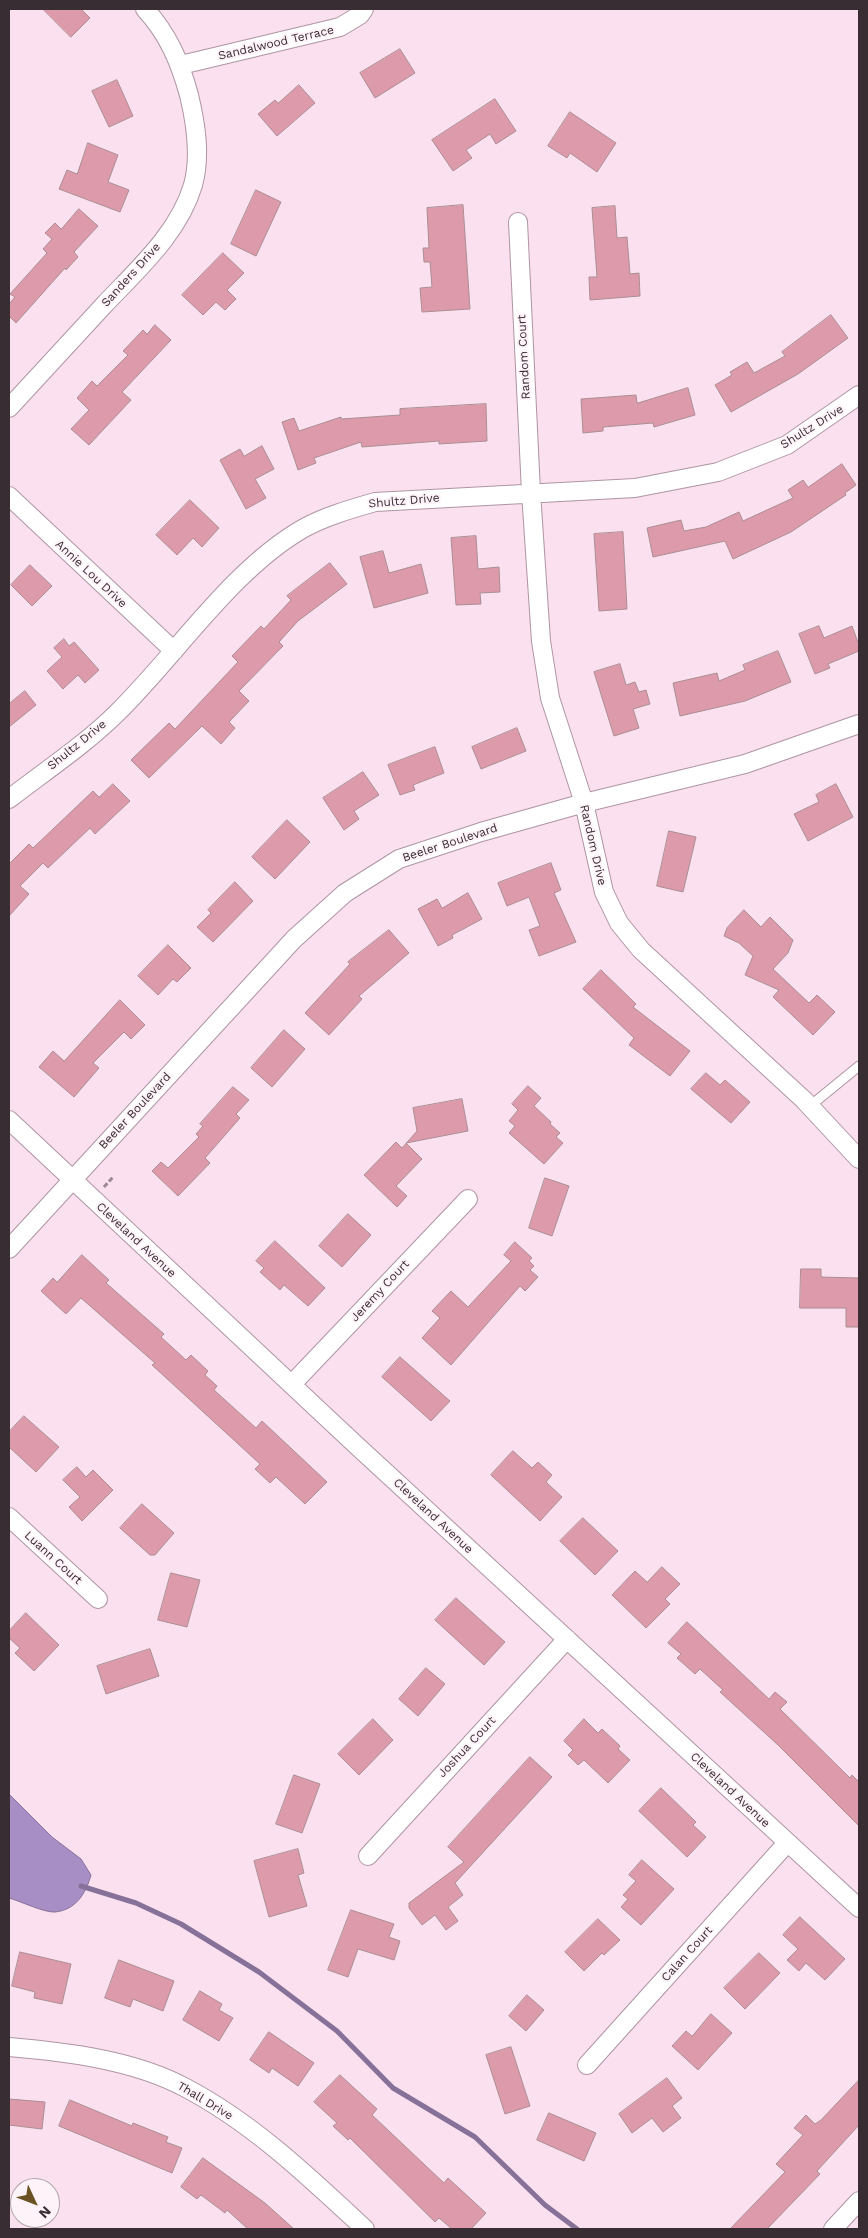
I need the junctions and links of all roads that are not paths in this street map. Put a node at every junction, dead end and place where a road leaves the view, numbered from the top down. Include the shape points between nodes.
1 (145, 9) edge
2 (364, 9) edge
3 (181, 65) junction
4 (518, 222) dead end
5 (859, 396) edge
6 (9, 408) edge
7 (531, 492) junction
8 (9, 496) edge
9 (174, 652) junction
10 (859, 724) edge
11 (9, 799) edge
12 (584, 803) junction
13 (859, 1066) edge
14 (810, 1106) junction
15 (9, 1120) edge
16 (859, 1159) edge
17 (72, 1180) junction
18 (468, 1198) dead end
19 (9, 1249) edge
20 (292, 1384) junction
21 (9, 1517) edge
22 (98, 1599) dead end
23 (566, 1639) junction
24 (787, 1843) junction
25 (368, 1856) dead end
26 (859, 1908) edge
27 (9, 2047) edge
28 (587, 2065) dead end
29 (859, 2201) edge
30 (365, 2229) edge
31 (833, 2229) edge

1 - 3 street, Sanders Drive via 160,26
2 - 3 street, Sandalwood Terrace via 340,28
3 - 6 street, Sanders Drive via 198,147 193,184 181,212 157,248
4 - 7 street, Random Court
5 - 7 street, Shultz Drive via 787,445 718,472 636,488
7 - 9 street, Shultz Drive via 375,502 303,528 267,555 233,587
7 - 12 street, Random Drive via 541,641 550,698
8 - 9 street, Annie Lou Drive
9 - 11 street, Shultz Drive via 118,712
10 - 12 street, Beeler Boulevard via 746,764
12 - 14 street, Random Drive via 604,892 619,923 641,950
12 - 17 street, Beeler Boulevard via 481,832 399,860 345,893 294,939
13 - 14 lane
14 - 16 street, Random Drive
15 - 17 street, Cleveland Avenue
17 - 19 street, Beeler Boulevard
17 - 20 street, Cleveland Avenue
18 - 20 street, Jeremy Court
20 - 23 street, Cleveland Avenue
21 - 22 street, Luann Court
23 - 24 street, Cleveland Avenue
23 - 25 street, Joshua Court
24 - 26 street, Cleveland Avenue
24 - 28 street, Calan Court
27 - 30 street, Thall Drive via 70,2053 135,2068 185,2087 288,2158
29 - 31 street

